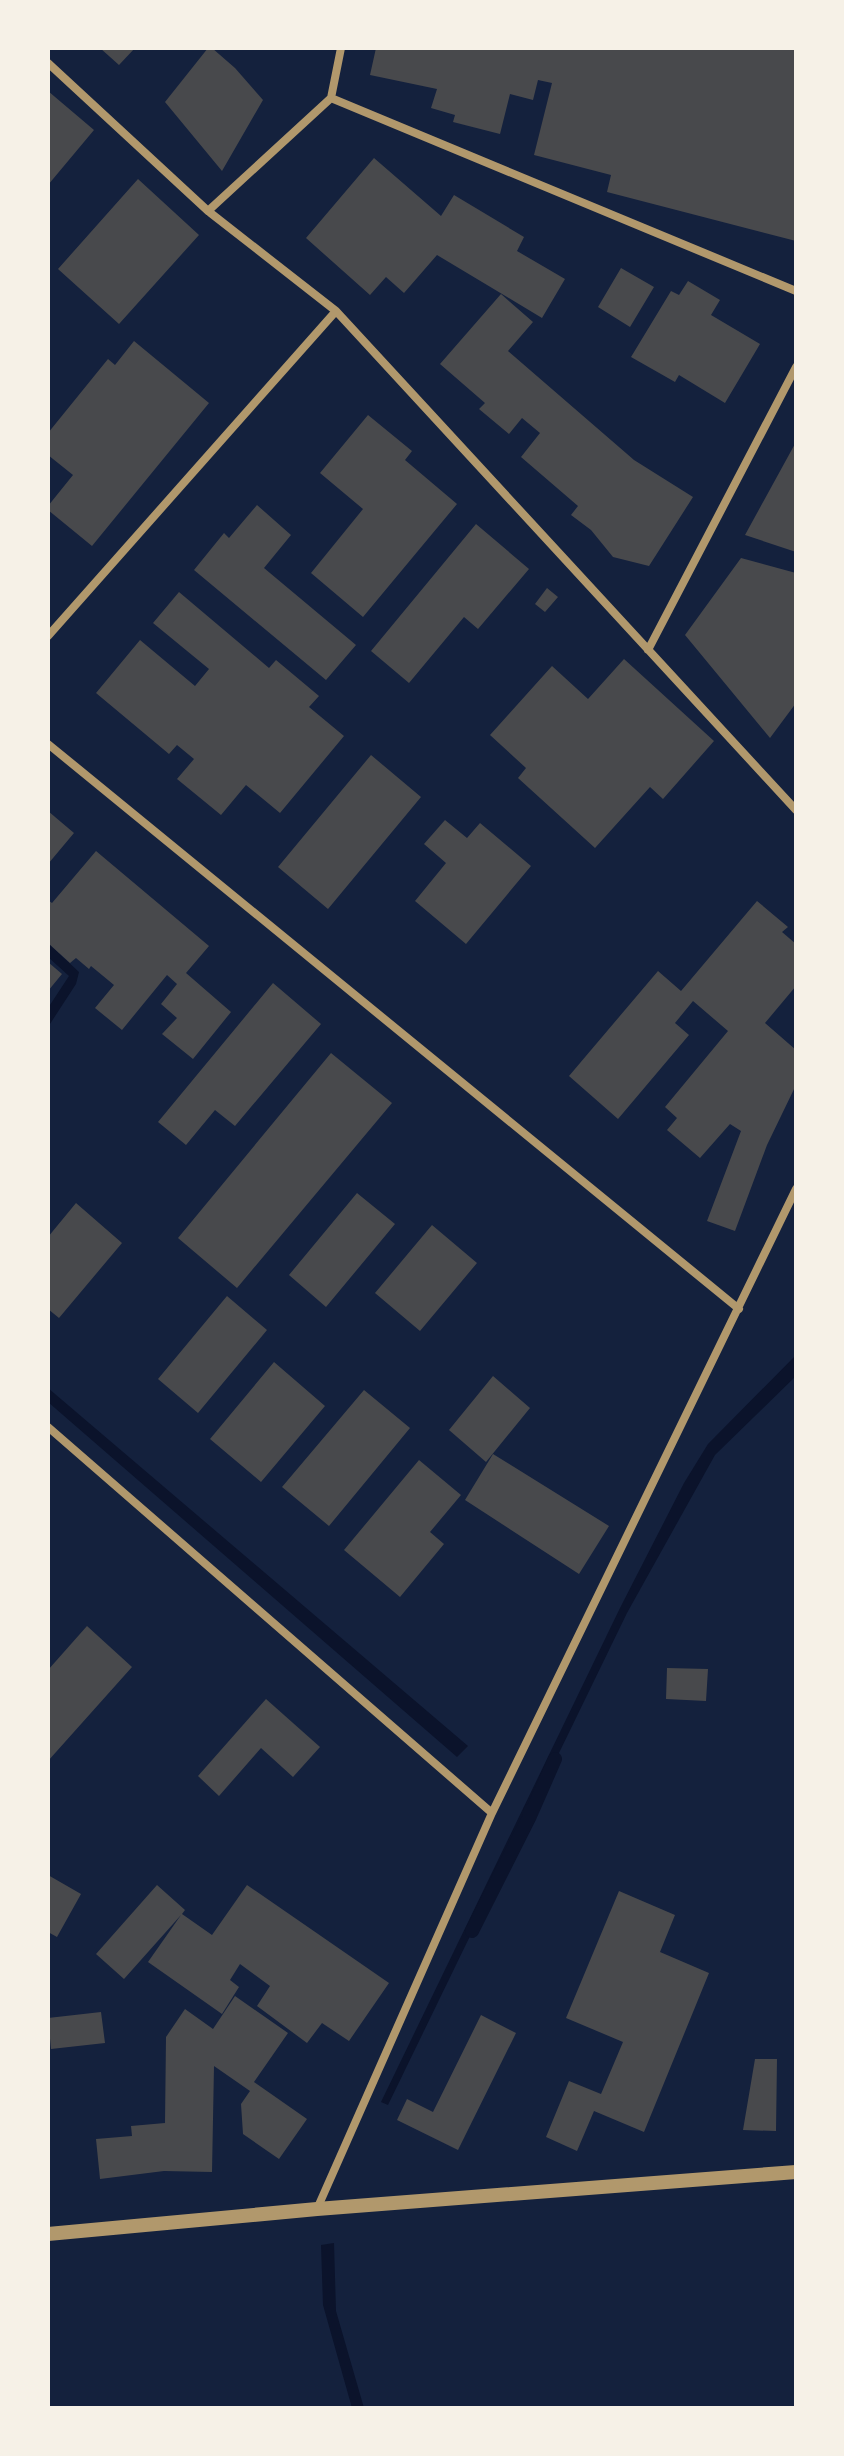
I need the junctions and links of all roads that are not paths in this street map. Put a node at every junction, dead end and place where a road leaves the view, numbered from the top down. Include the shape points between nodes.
1 (341, 48) edge
2 (48, 63) edge
3 (331, 98) junction
4 (208, 211) junction
5 (796, 291) edge
6 (336, 311) junction
7 (796, 367) edge
8 (48, 636) edge
9 (648, 650) junction
10 (48, 744) edge
11 (796, 810) edge
12 (796, 1189) edge
13 (739, 1309) junction
14 (48, 1427) edge
15 (492, 1813) junction
16 (796, 2172) edge
17 (317, 2209) junction
18 (48, 2234) edge

1 - 3 street
2 - 4 street
3 - 4 street
3 - 5 street
4 - 6 street
6 - 8 street
6 - 9 street
7 - 9 street
9 - 11 street
10 - 13 street
12 - 13 street
13 - 15 street
14 - 15 street
15 - 17 street
16 - 17 street
17 - 18 street

